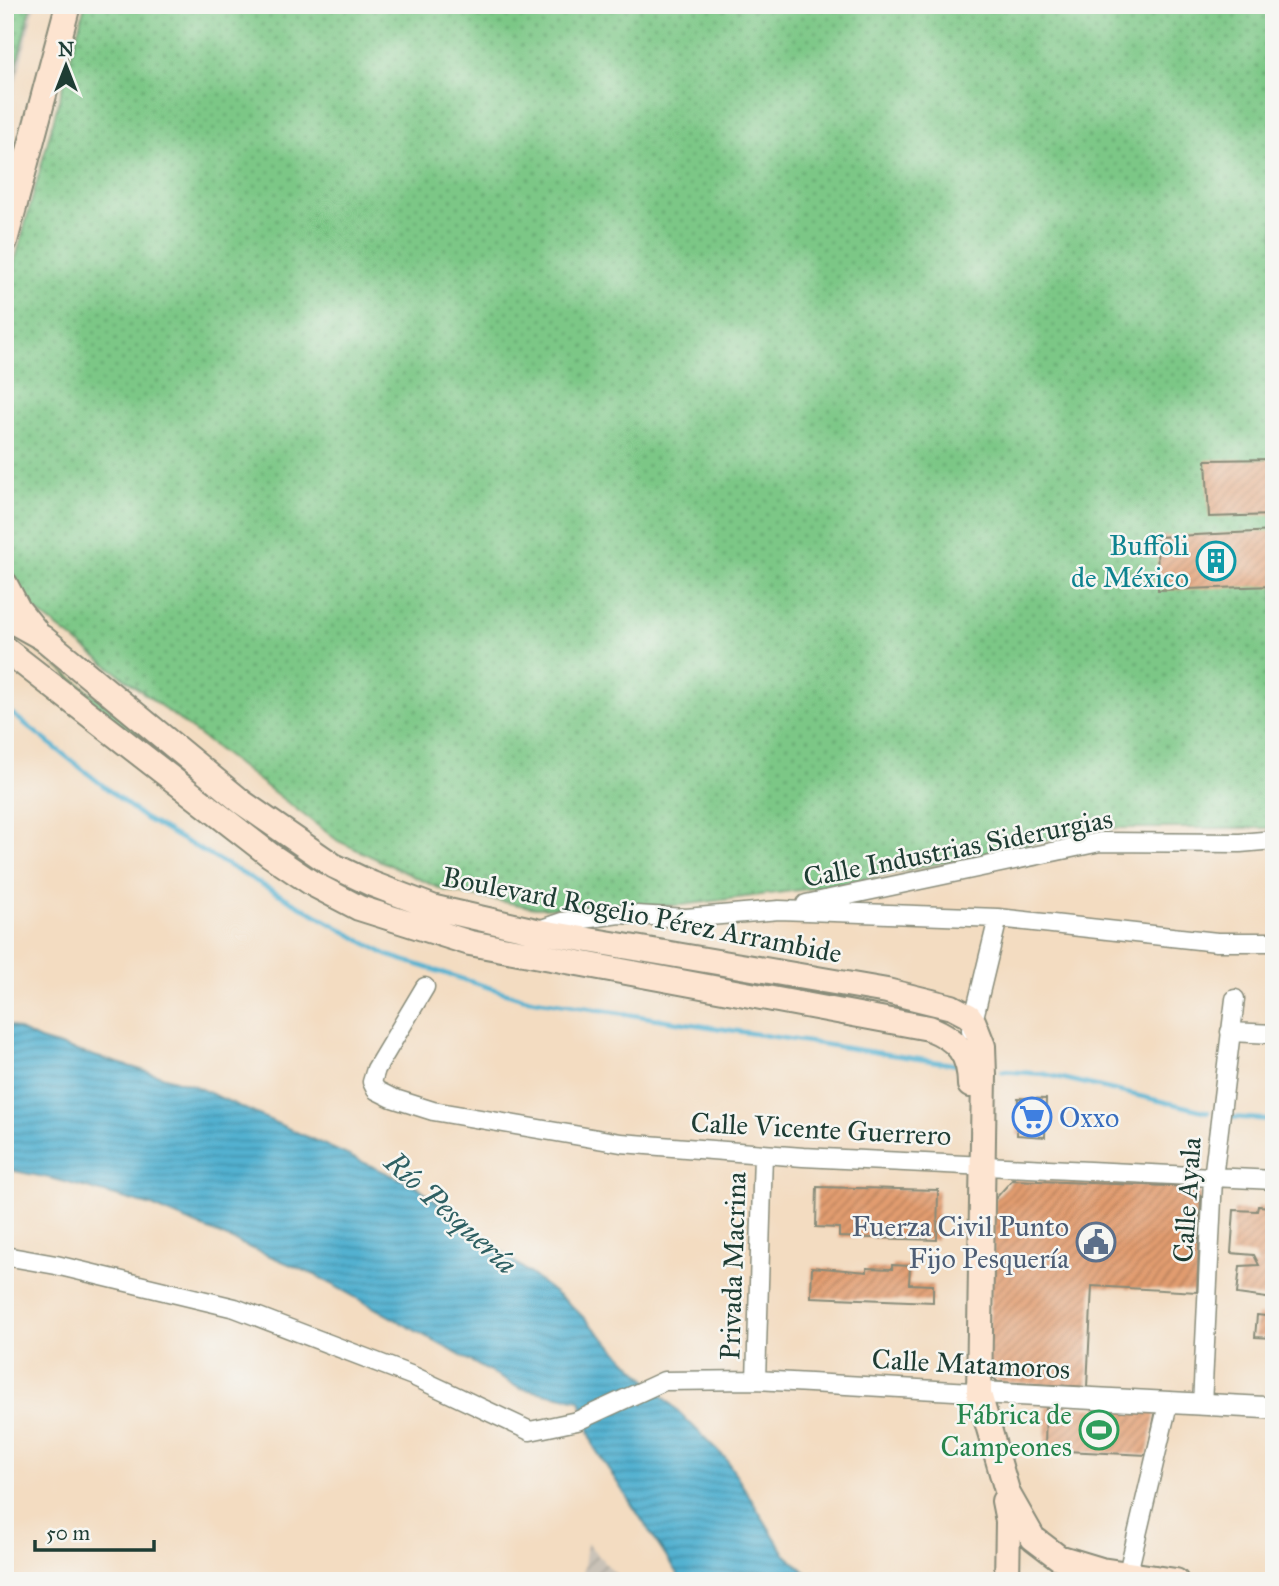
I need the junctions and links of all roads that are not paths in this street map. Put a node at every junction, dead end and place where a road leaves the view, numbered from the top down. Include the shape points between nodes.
1 (68, 5) edge
2 (5, 241) edge
3 (5, 584) edge
4 (5, 617) edge
5 (43, 638) junction
6 (5, 649) edge
7 (1274, 840) edge
8 (779, 910) junction
9 (998, 918) junction
10 (536, 931) junction
11 (1274, 942) edge
12 (531, 955) junction
13 (425, 987) dead end
14 (1235, 999) dead end
15 (974, 1023) junction
16 (1230, 1032) junction
17 (1274, 1034) edge
18 (962, 1049) junction
19 (763, 1154) junction
20 (977, 1164) junction
21 (1213, 1178) junction
22 (1274, 1180) edge
23 (5, 1256) edge
24 (756, 1380) junction
25 (975, 1393) junction
26 (1168, 1404) junction
27 (1202, 1405) junction
28 (1274, 1408) edge
29 (1126, 1578) edge
30 (1007, 1581) edge
31 (1176, 1581) edge

1 - 2 main road
3 - 5 main road
4 - 5 main road, Boulevard Rogelio Pérez Arrambide
5 - 10 main road, Boulevard Rogelio Pérez Arrambide via 243,803 334,866 402,897
6 - 12 main road, Boulevard Rogelio Pérez Arrambide via 313,884 359,908 407,924
7 - 8 street, Calle Industrias Siderurgias via 1100,842
8 - 9 street
8 - 10 street via 686,918 623,914 562,922
9 - 11 street via 1244,944
9 - 15 street
10 - 12 main road
10 - 15 main road, Boulevard Rogelio Pérez Arrambide via 892,992 952,1007
12 - 18 main road, Boulevard Rogelio Pérez Arrambide via 905,1021 941,1032
13 - 19 street, Calle Vicente Guerrero via 376,1069 373,1086 392,1098 509,1126 621,1143
14 - 16 street, Calle Ayala
15 - 18 street
15 - 20 main road via 982,1046 984,1075
16 - 17 street
16 - 21 street, Calle Ayala
18 - 20 main road via 970,1073
19 - 20 street, Calle Vicente Guerrero
19 - 24 street, Privada Macrina
20 - 21 street, Calle Vicente Guerrero
20 - 25 main road
21 - 22 street, Calle Vicente Guerrero
21 - 27 street, Calle Ayala
23 - 24 street, Calle Matamoros via 235,1308 412,1376 530,1431 577,1421 664,1381
24 - 25 street, Calle Matamoros
25 - 26 street, Calle Matamoros
25 - 29 main road via 1008,1494 1032,1538 1070,1562
25 - 30 main road via 1005,1505
26 - 27 street, Calle Matamoros
26 - 29 street
27 - 28 street, Calle Matamoros
29 - 31 main road

